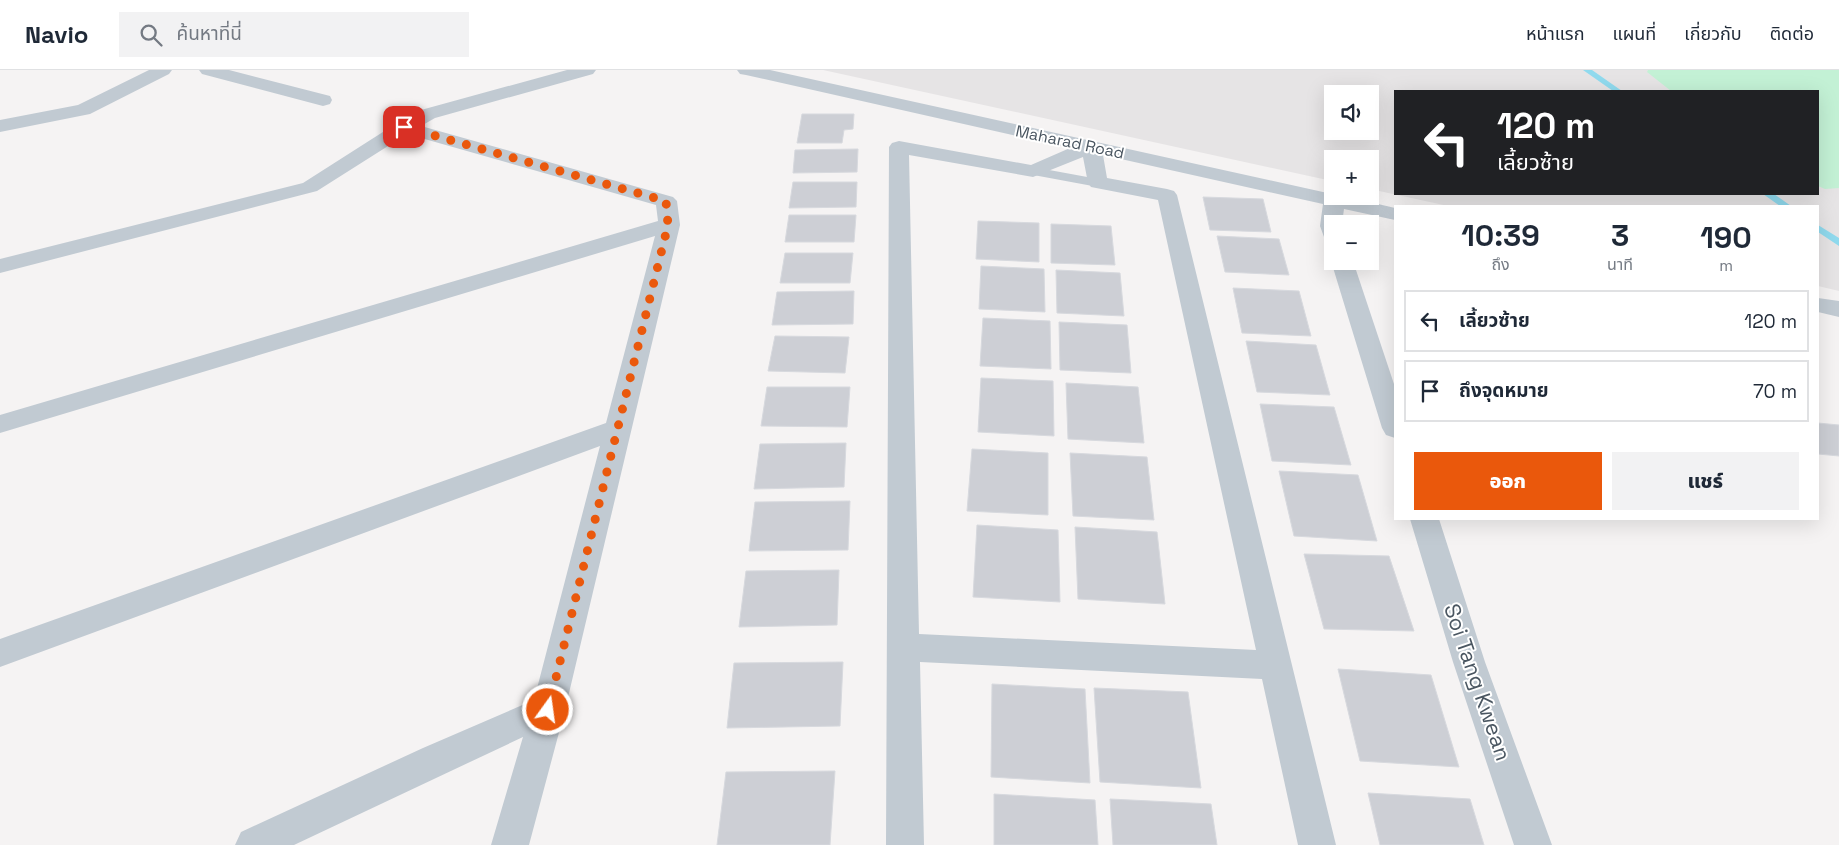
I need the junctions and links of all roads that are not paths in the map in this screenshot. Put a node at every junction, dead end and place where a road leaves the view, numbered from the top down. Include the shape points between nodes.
1 (163, 70) edge
2 (208, 70) edge
3 (587, 70) edge
4 (746, 70) edge
5 (323, 100) dead end
6 (0, 126) edge
7 (404, 127) junction
8 (1091, 146) junction
9 (1033, 171) junction
10 (1098, 184) junction
11 (1324, 198) edge
12 (1356, 205) edge
13 (1394, 214) edge
14 (668, 225) junction
15 (0, 266) edge
16 (1345, 270) edge
17 (1819, 305) edge
18 (1839, 310) edge
19 (0, 424) edge
20 (1394, 425) edge
21 (616, 430) junction
22 (1424, 520) edge
23 (902, 647) junction
24 (0, 653) edge
25 (1275, 665) junction
26 (548, 710) junction
27 (254, 845) edge
28 (510, 845) edge
29 (905, 845) edge
30 (1317, 845) edge
31 (1533, 845) edge

1 - 6 street via 83,110
2 - 5 street
3 - 7 street via 428,114
4 - 8 street, Maharad Road
7 - 14 street via 666,201
7 - 15 street via 310,187
8 - 9 street
8 - 10 street
8 - 11 street, Maharad Road
9 - 10 lane
9 - 23 street via 899,147
10 - 25 street via 1167,195
12 - 13 street, Maharad Road
14 - 19 street
14 - 21 street
16 - 20 street
17 - 18 street
21 - 24 street
21 - 26 street
22 - 31 street, Soi Tang Kwean via 1469,662
23 - 25 street
23 - 29 street
25 - 30 street
26 - 27 street
26 - 28 street

